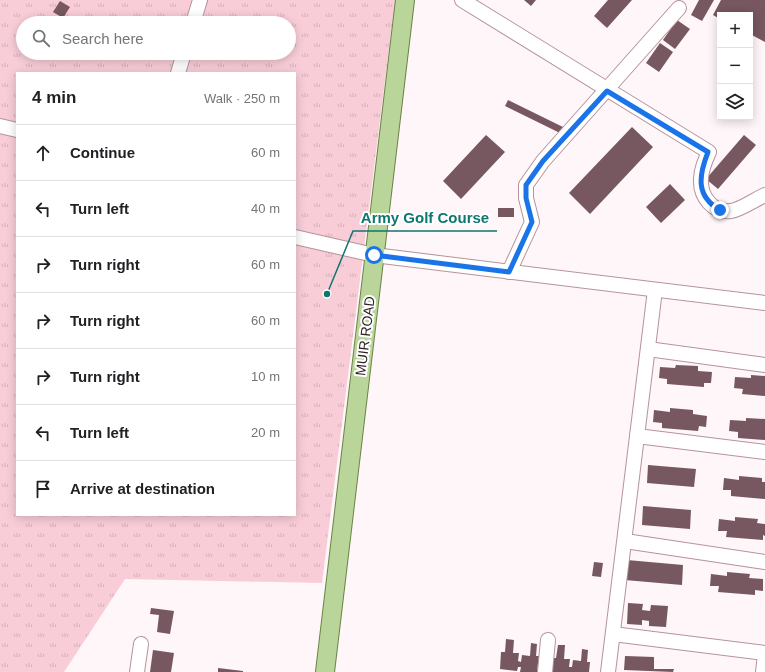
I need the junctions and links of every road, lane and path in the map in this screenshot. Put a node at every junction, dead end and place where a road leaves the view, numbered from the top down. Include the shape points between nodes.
1 (200, 0) edge
2 (405, 0) edge
3 (462, 0) edge
4 (680, 8) dead end
5 (195, 16) edge
6 (182, 60) edge
7 (178, 72) edge
8 (607, 91) junction
9 (0, 126) edge
10 (16, 130) edge
11 (765, 194) edge
12 (296, 237) edge
13 (374, 255) junction
14 (509, 272) junction
15 (656, 290) junction
16 (765, 304) edge
17 (648, 348) junction
18 (765, 365) edge
19 (637, 436) junction
20 (765, 452) edge
21 (624, 540) junction
22 (765, 562) edge
23 (613, 634) junction
24 (548, 640) dead end
25 (140, 644) dead end
26 (765, 654) edge
27 (137, 672) edge
28 (325, 672) edge
29 (545, 672) edge
30 (608, 672) edge
31 (763, 672) edge

1 - 5 street
2 - 13 main road, MUIR ROAD
3 - 8 street
4 - 8 street
6 - 7 street
8 - 11 street via 708,152 700,180 710,204 720,210 732,211
8 - 14 street via 543,161 526,185 526,198 532,222
9 - 10 street
12 - 13 street
13 - 14 street
13 - 28 main road, MUIR ROAD
14 - 15 street
15 - 16 street
15 - 17 street
17 - 18 street
17 - 19 street
19 - 20 street
19 - 21 street
21 - 22 street
21 - 23 street
23 - 26 street
23 - 30 street
24 - 29 street
25 - 27 street
26 - 31 street

